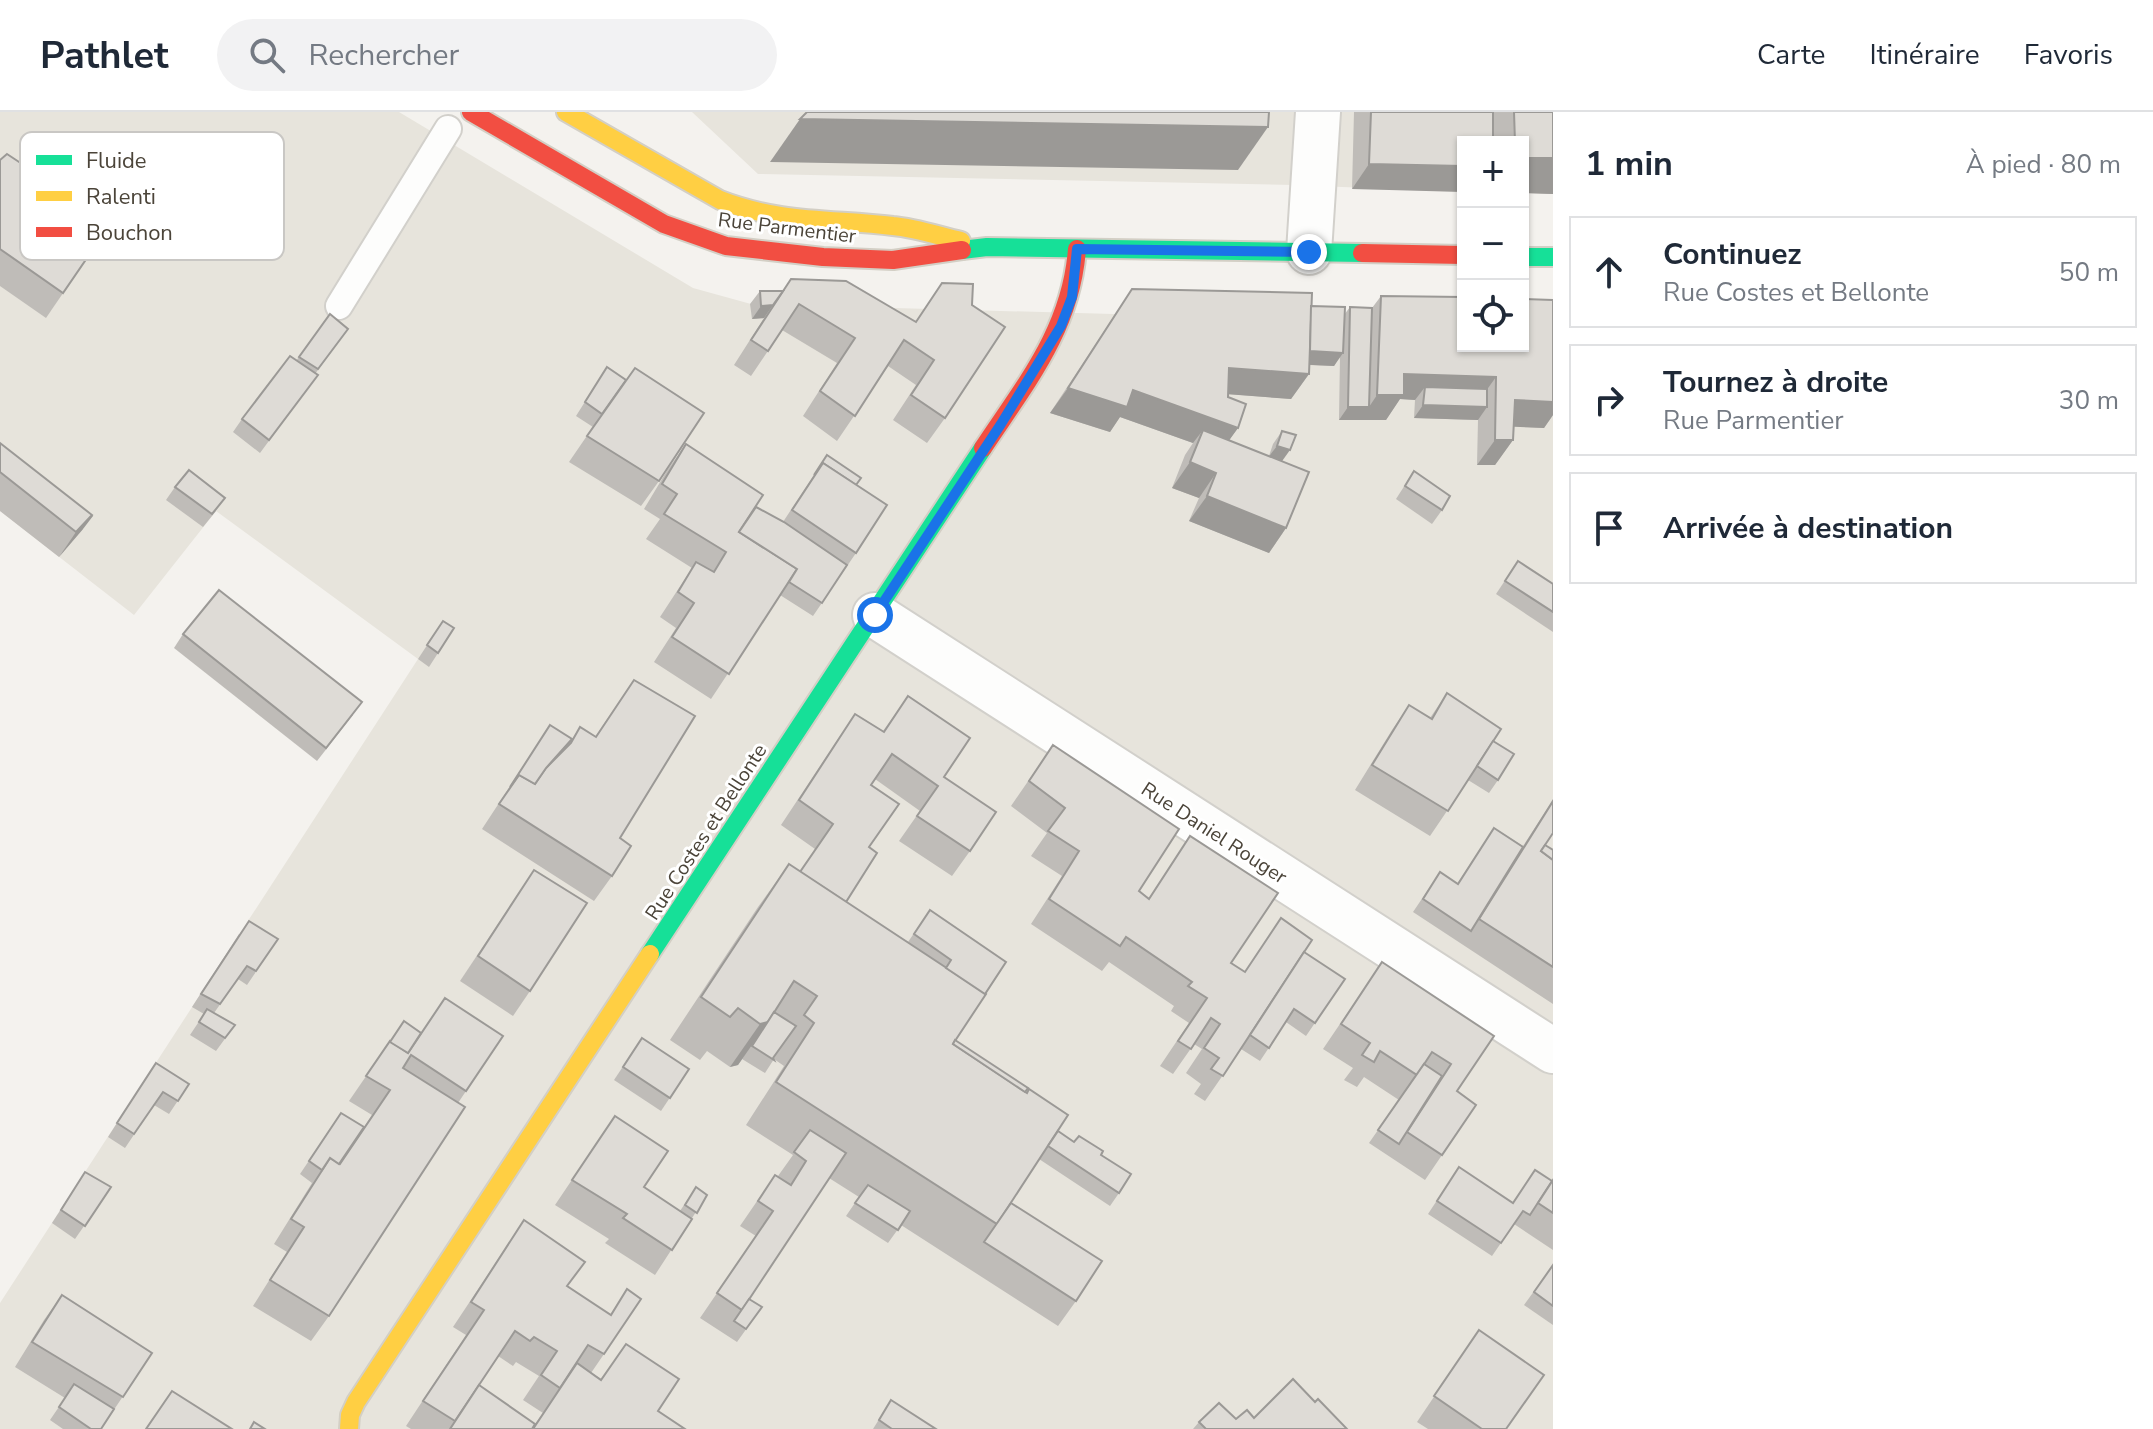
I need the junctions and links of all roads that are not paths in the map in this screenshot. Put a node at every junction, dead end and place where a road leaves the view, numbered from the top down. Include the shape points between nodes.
1 (471, 112) edge
2 (566, 112) edge
3 (1318, 112) edge
4 (448, 129) dead end
5 (987, 247) junction
6 (1077, 249) junction
7 (1309, 252) junction
8 (1457, 255) edge
9 (1529, 257) edge
10 (1553, 257) edge
11 (339, 306) dead end
12 (875, 615) junction
13 (1553, 1051) edge
14 (349, 1429) edge

1 - 5 street, Rue Parmentier via 664,224 726,246 893,260
2 - 5 street, Rue Parmentier via 746,212 774,219 897,226
3 - 7 street
4 - 11 lane
5 - 6 street, Rue Parmentier
6 - 7 street, Rue Parmentier
6 - 12 street, Rue Costes et Bellonte via 1072,297 1056,335
7 - 8 street, Rue Parmentier
9 - 10 street
12 - 13 street, Rue Daniel Rouger
12 - 14 street, Rue Costes et Bellonte via 356,1402

